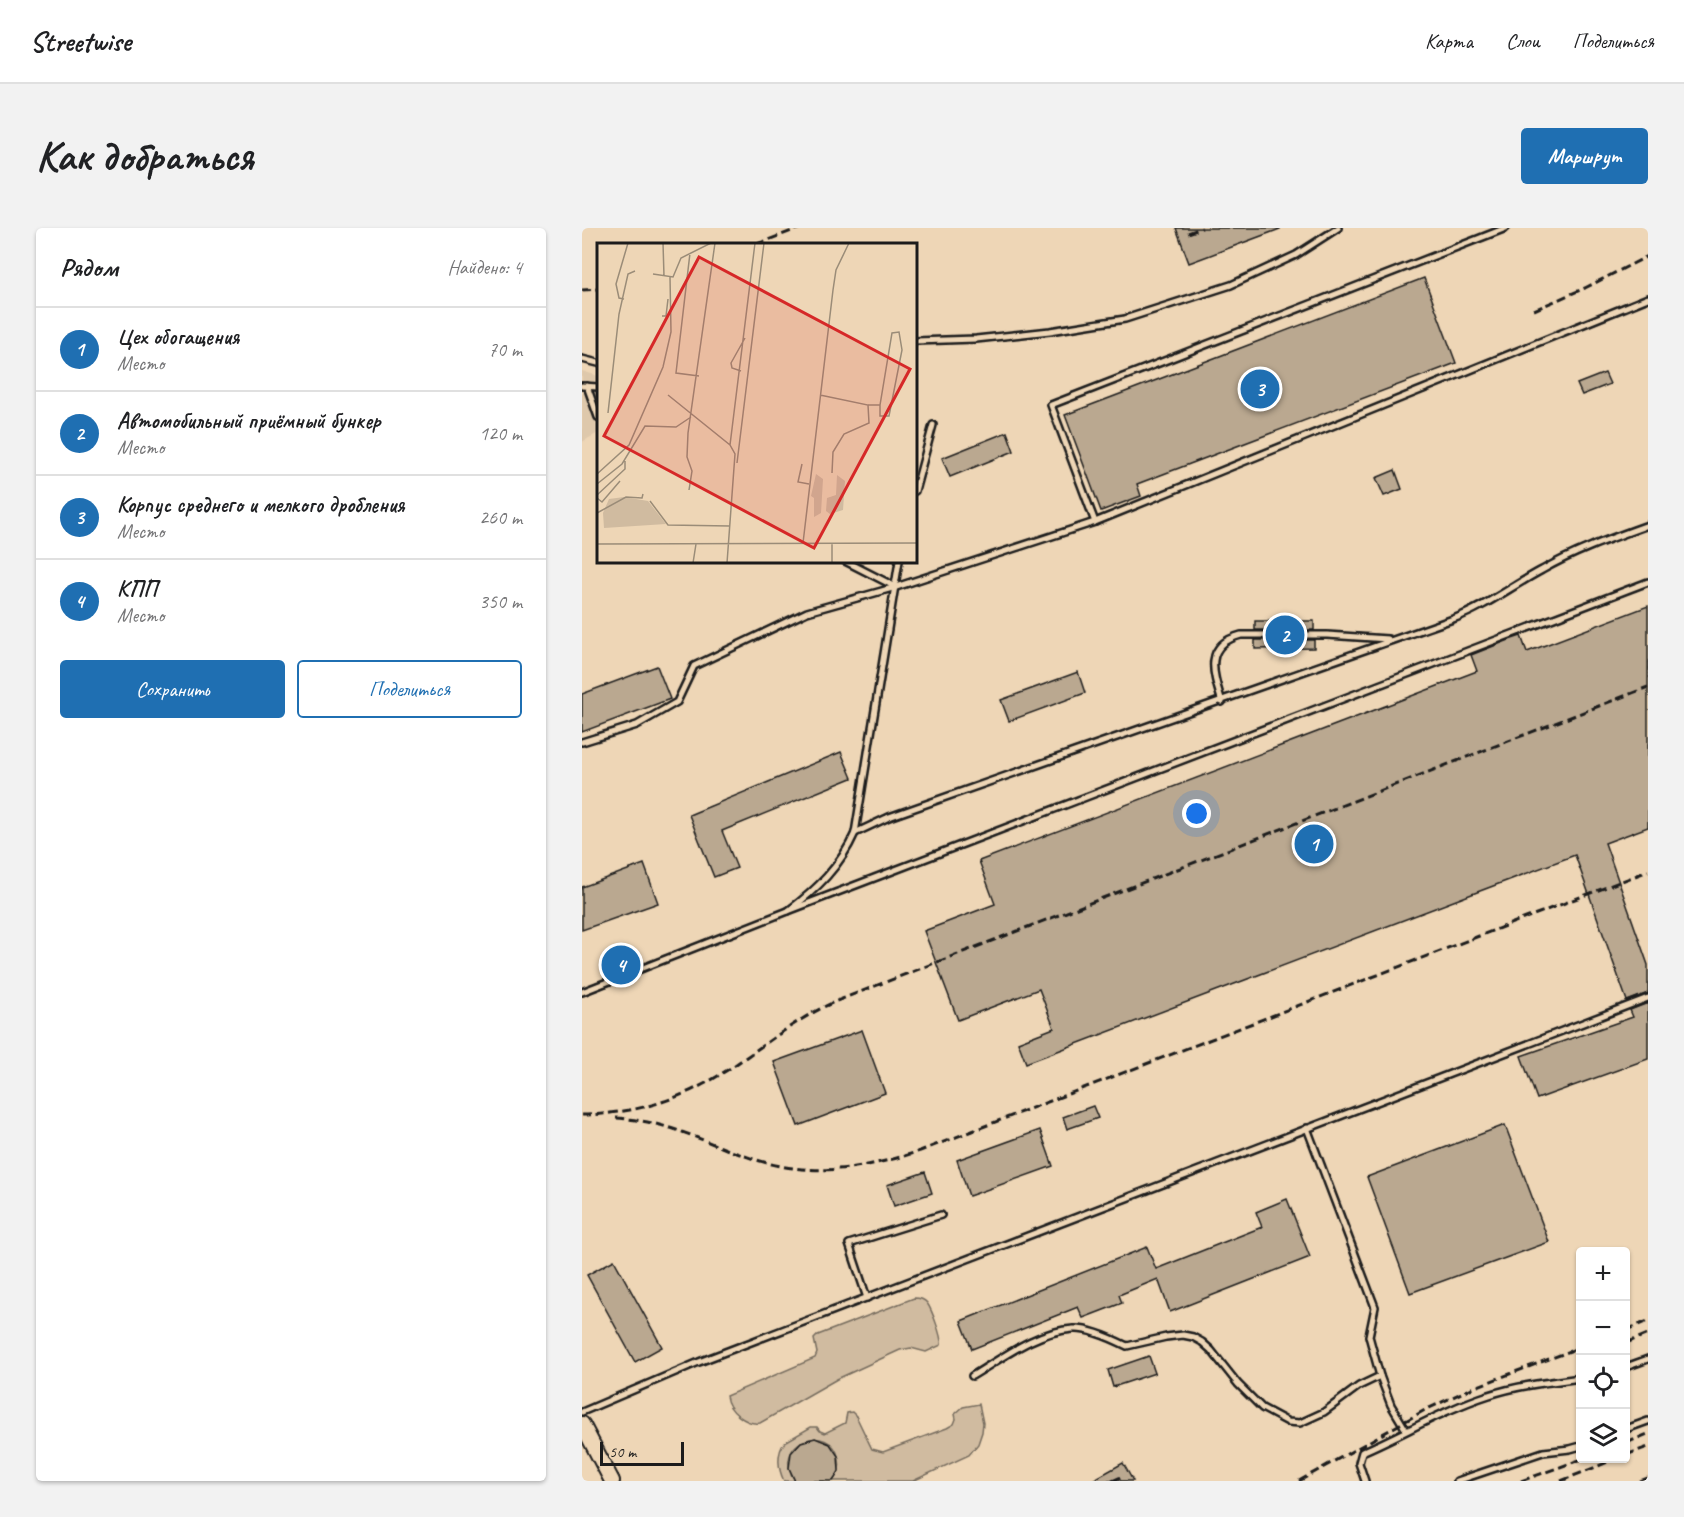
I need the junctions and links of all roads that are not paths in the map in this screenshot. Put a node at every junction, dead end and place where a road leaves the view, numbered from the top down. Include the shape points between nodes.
1 (1338, 228) edge
2 (1506, 228) edge
3 (1648, 298) edge
4 (916, 341) edge
5 (582, 360) edge
6 (597, 363) edge
7 (584, 386) edge
8 (597, 415) edge
9 (933, 424) dead end
10 (916, 486) edge
11 (1095, 522) junction
12 (1648, 525) edge
13 (847, 562) edge
14 (899, 562) edge
15 (1648, 582) edge
16 (896, 587) junction
17 (1393, 640) junction
18 (1222, 702) junction
19 (582, 742) edge
20 (855, 833) junction
21 (788, 911) junction
22 (582, 992) edge
23 (1648, 998) edge
24 (1307, 1128) junction
25 (941, 1215) dead end
26 (867, 1298) junction
27 (1648, 1359) edge
28 (1630, 1366) edge
29 (972, 1376) dead end
30 (1380, 1376) junction
31 (1576, 1379) edge
32 (582, 1412) edge
33 (1648, 1421) edge
34 (582, 1424) edge
35 (1630, 1428) edge
36 (1406, 1430) junction
37 (1576, 1447) edge
38 (612, 1481) edge
39 (1365, 1481) edge
40 (1457, 1481) edge

1 - 4 lane via 1296,255 1231,285 1125,319 976,339
2 - 11 lane via 1051,405
3 - 11 lane
5 - 6 lane
7 - 8 lane
9 - 10 lane
11 - 16 lane
12 - 17 lane via 1561,559 1473,611
13 - 16 lane
14 - 16 lane
15 - 21 lane
16 - 19 lane via 807,612 694,666 677,702 637,724
16 - 20 lane
17 - 18 lane
17 - 18 lane via 1327,635 1235,636 1215,654 1214,673
18 - 20 lane
20 - 21 lane via 835,868
21 - 22 lane
23 - 24 lane
24 - 26 lane
24 - 30 lane via 1375,1307 1369,1336
25 - 26 lane via 849,1244
26 - 32 lane
27 - 28 lane
29 - 30 lane via 1043,1336 1075,1329 1127,1346 1183,1335 1202,1342 1262,1408 1288,1422 1300,1423 1324,1412
30 - 36 lane via 1390,1405
31 - 36 lane via 1488,1395
33 - 35 lane
34 - 38 main road
36 - 39 lane via 1362,1452 1359,1463
37 - 40 lane via 1543,1452

